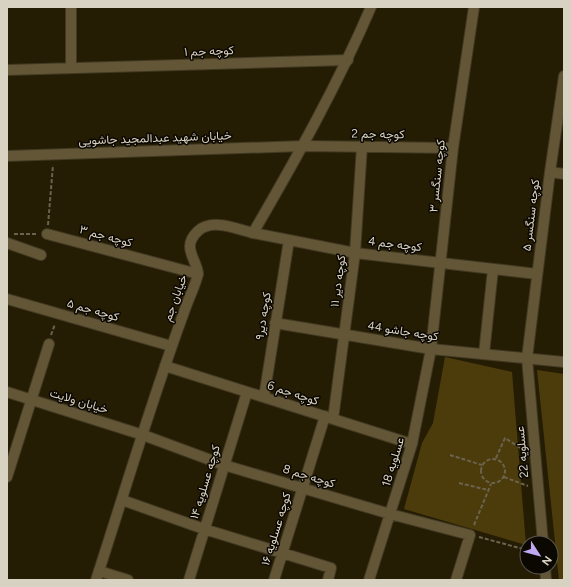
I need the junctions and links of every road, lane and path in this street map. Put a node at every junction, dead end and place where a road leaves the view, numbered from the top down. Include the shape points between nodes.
1 (71, 7) edge
2 (371, 7) edge
3 (474, 7) edge
4 (348, 60) junction
5 (71, 68) junction
6 (7, 70) edge
7 (564, 76) edge
8 (562, 97) edge
9 (303, 146) junction
10 (362, 146) junction
11 (453, 148) junction
12 (54, 154) junction
13 (7, 156) edge
14 (550, 172) junction
15 (564, 174) edge
16 (253, 233) junction
17 (7, 234) edge
18 (47, 234) junction
19 (289, 240) junction
20 (7, 243) edge
21 (355, 253) junction
22 (41, 255) dead end
23 (441, 263) junction
24 (493, 269) junction
25 (198, 274) junction
26 (536, 274) junction
27 (7, 299) edge
28 (58, 313) junction
29 (275, 323) junction
30 (344, 334) junction
31 (49, 344) joint
32 (171, 346) junction
33 (432, 349) junction
34 (484, 354) junction
35 (527, 358) junction
36 (564, 362) edge
37 (165, 366) junction
38 (7, 392) edge
39 (247, 392) junction
40 (264, 397) junction
41 (32, 400) junction
42 (329, 418) junction
43 (143, 434) junction
44 (412, 444) junction
45 (450, 455) dead end
46 (536, 458) junction
47 (496, 459) junction
48 (224, 464) junction
49 (482, 465) junction
50 (7, 477) edge
51 (504, 477) junction
52 (459, 483) dead end
53 (491, 484) junction
54 (303, 487) junction
55 (488, 490) junction
56 (538, 490) junction
57 (122, 500) junction
58 (390, 514) junction
59 (204, 529) junction
60 (470, 535) junction
61 (542, 535) edge
62 (519, 548) edge
63 (283, 553) junction
64 (97, 576) edge
65 (128, 580) edge
66 (188, 580) edge
67 (274, 580) edge
68 (328, 580) edge
69 (368, 580) edge
70 (456, 580) edge

1 - 5 street
2 - 4 street
3 - 11 street, کوچه سنگسر ۳
4 - 5 street, کوچه جم ۱
4 - 9 street
5 - 6 street, کوچه جم ۱
7 - 8 street, کوچه سنگسر ۵
8 - 14 street, کوچه سنگسر ۵
9 - 10 street, کوچه جم 2
9 - 12 street, خیابان شهید عبدالمجید جاشویی
9 - 16 street
10 - 11 street, کوچه جم 2
10 - 21 street, کوچه دیر ۱۱
11 - 23 street, کوچه سنگسر ۳
12 - 13 street, خیابان شهید عبدالمجید جاشویی
12 - 18 path
14 - 15 street
14 - 26 street, کوچه سنگسر ۵
16 - 19 street, کوچه جم 4
16 - 25 street, خیابان جم via 211,225 198,230 190,249
17 - 18 path
18 - 25 street, کوچه جم ۳
19 - 21 street, کوچه جم 4
19 - 29 street, کوچه دیر۹
20 - 22 street
21 - 23 street, کوچه جم 4
21 - 30 street, کوچه دیر ۱۱
23 - 24 street, کوچه جم 4
23 - 33 street, کوچه سنگسر ۳
24 - 26 street, کوچه جم 4
24 - 34 street
25 - 32 street, خیابان جم
26 - 35 street, کوچه سنگسر ۵
27 - 28 street, کوچه جم ۵
28 - 31 path
28 - 32 street, کوچه جم ۵
29 - 30 street, کوچه جاشو 44
29 - 40 street, کوچه دیر۹
30 - 33 street, کوچه جاشو 44
30 - 42 street, کوچه دیر ۱۱
31 - 41 street
32 - 37 street, خیابان جم
33 - 34 street, کوچه جاشو 44
33 - 44 street, عسلویه 18
34 - 35 street, کوچه جاشو 44
35 - 36 street, کوچه جاشو 44
35 - 46 street, عسلویه 22
37 - 39 street, کوچه جم 6
37 - 43 street, خیابان جم
38 - 41 street, خیابان ولایت
39 - 40 street, کوچه جم 6
39 - 48 street, کوچه عسلویه ۱۴
40 - 42 street, کوچه جم 6
41 - 43 street, خیابان ولایت
41 - 50 street
42 - 44 street, کوچه جم 6
42 - 54 street, کوچه عسلویه ۱۶
43 - 48 street, کوچه جم 8
43 - 57 street, خیابان جم
44 - 58 street, عسلویه 18
45 - 49 path
46 - 47 path via 505,438
46 - 56 street, عسلویه 22
47 - 49 path via 488,460
47 - 51 path via 503,463 506,470
48 - 54 street, کوچه جم 8
48 - 59 street, کوچه عسلویه ۱۴
49 - 53 path via 481,473 484,480
51 - 53 path via 499,483
51 - 56 path
52 - 55 path
53 - 55 path
54 - 58 street, کوچه جم 8
54 - 63 street, کوچه عسلویه ۱۶
55 - 60 path
56 - 61 street, عسلویه 22
57 - 59 street
57 - 64 street, خیابان جم
58 - 60 street, کوچه جم 8
58 - 69 street, عسلویه 18
59 - 63 street
59 - 66 street, کوچه عسلویه ۱۴
60 - 62 path
60 - 70 street
63 - 67 street, کوچه عسلویه ۱۶
63 - 68 street via 332,568
64 - 65 street

